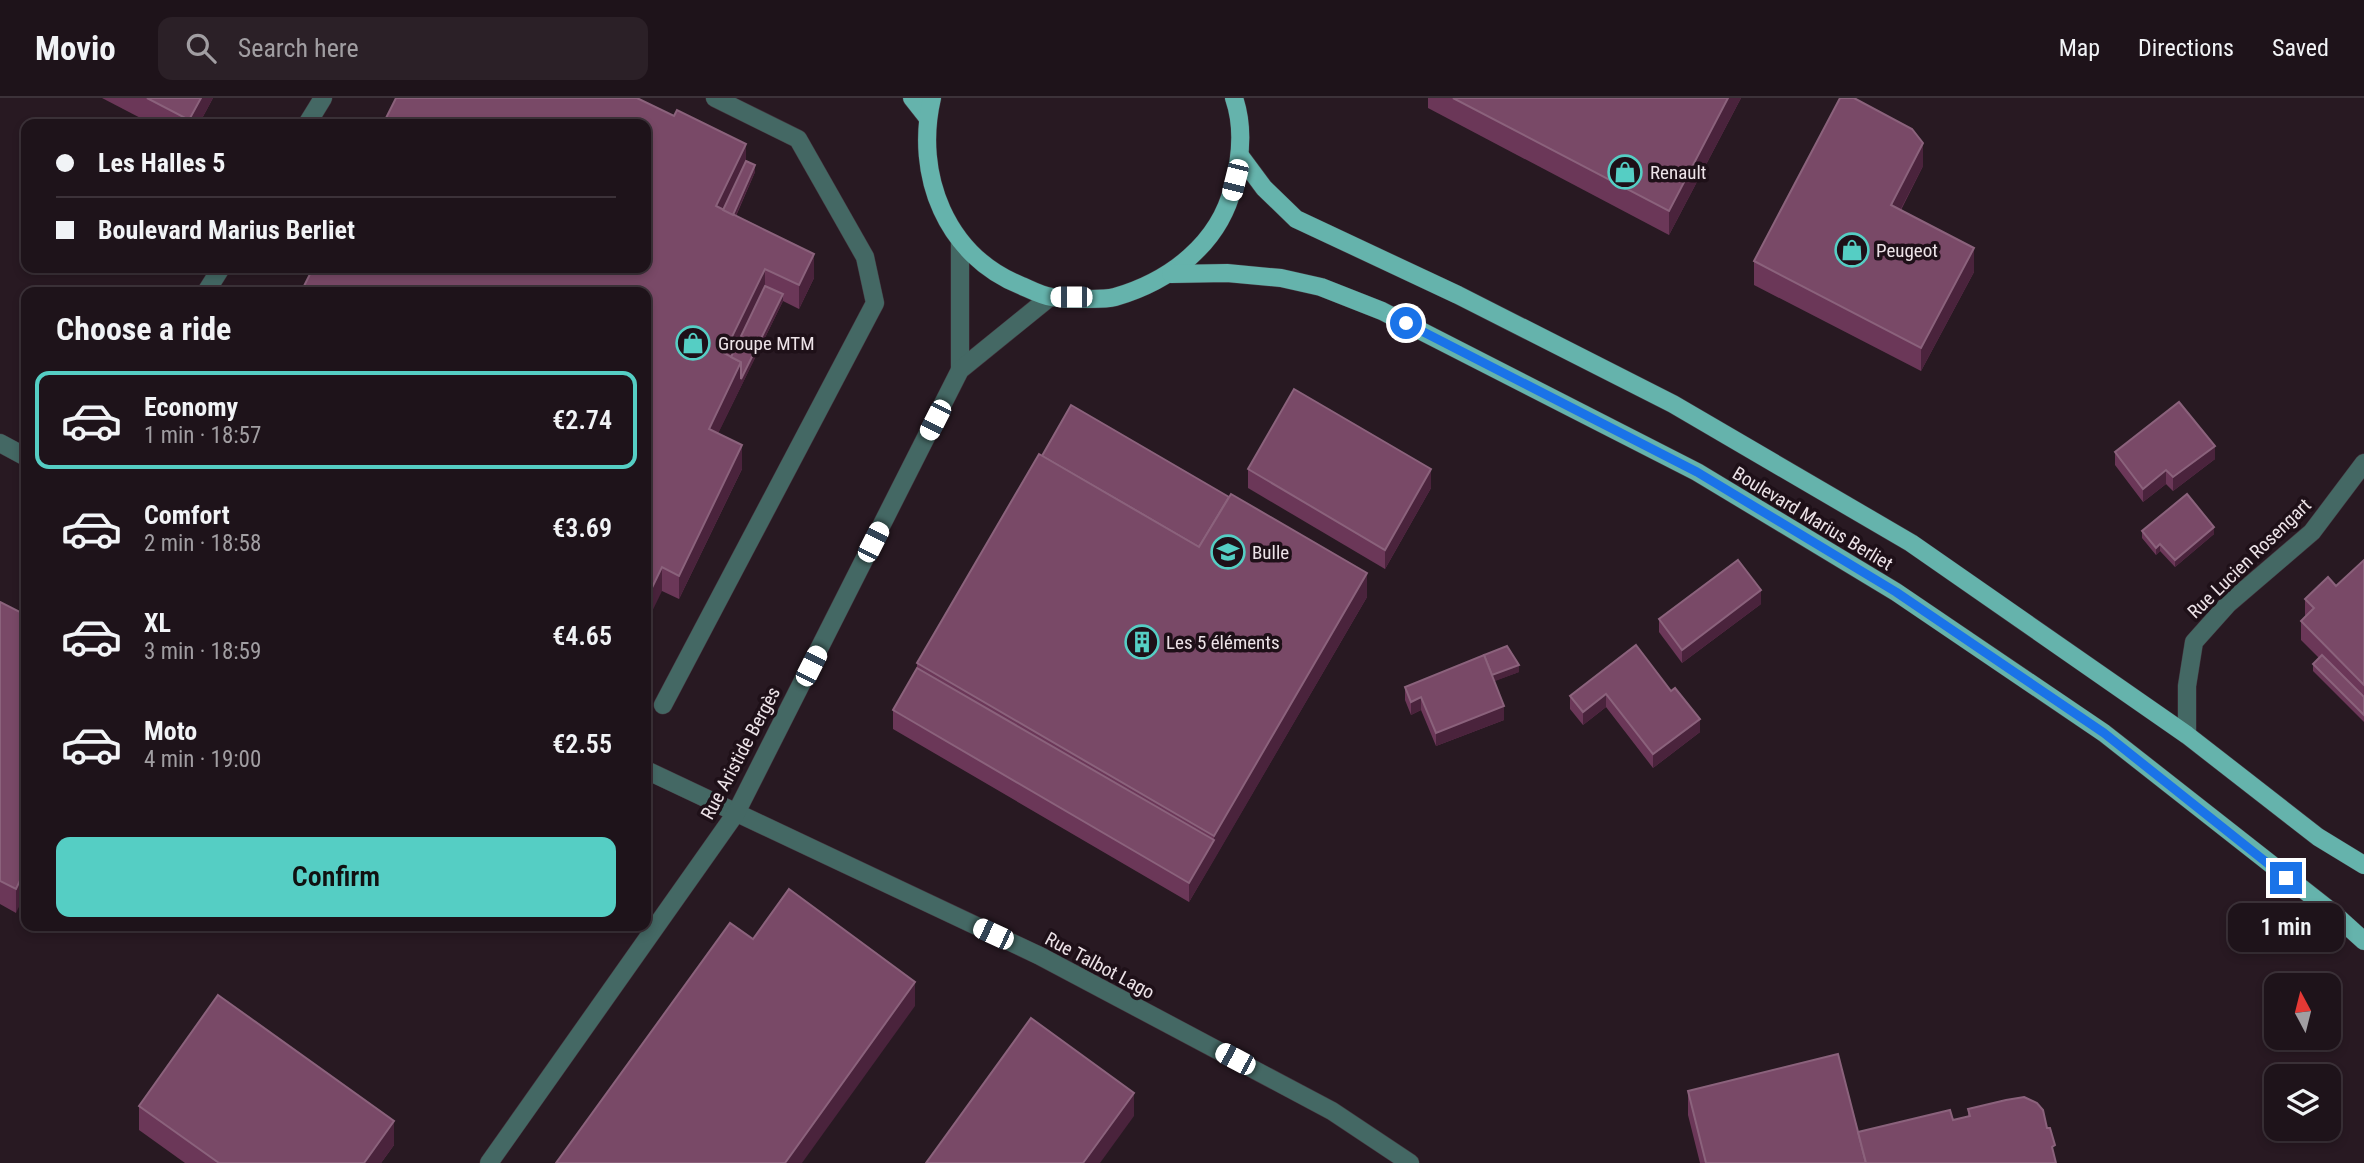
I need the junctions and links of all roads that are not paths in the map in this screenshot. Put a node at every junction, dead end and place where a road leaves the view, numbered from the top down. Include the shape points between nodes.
1 (323, 98) edge
2 (912, 98) edge
3 (932, 98) edge
4 (1234, 98) edge
5 (727, 100) edge
6 (927, 117) junction
7 (310, 119) edge
8 (1241, 158) junction
9 (961, 242) junction
10 (1171, 274) junction
11 (1050, 297) junction
12 (960, 370) junction
13 (0, 443) edge
14 (21, 454) edge
15 (2364, 463) edge
16 (663, 705) dead end
17 (2186, 735) junction
18 (651, 771) edge
19 (736, 813) junction
20 (2364, 865) edge
21 (2364, 941) edge
22 (489, 1163) edge
23 (1410, 1163) edge

1 - 7 street
2 - 6 main road
3 - 6 main road
4 - 8 main road
5 - 16 street via 798,139 865,257 875,303
6 - 9 main road via 934,195
8 - 10 main road via 1230,202 1206,243
8 - 17 main road, Boulevard Marius Berliet via 1296,219 1458,295 1685,411 1911,543
9 - 11 main road via 1000,278
9 - 12 street, Rue Aristide Bergès
10 - 11 main road via 1113,298
10 - 21 main road, Boulevard Marius Berliet via 1227,273 1321,287 1382,311 1697,472 1896,592 2104,733
11 - 12 street, Rue Aristide Bergès
12 - 19 street, Rue Aristide Bergès
13 - 14 street
15 - 17 street, Rue Lucien Rosengart via 2312,532 2228,604 2194,642
17 - 20 main road, Boulevard Marius Berliet via 2318,838
18 - 19 street, Rue Talbot Lago
19 - 22 street, Rue Aristide Bergès
19 - 23 street, Rue Talbot Lago via 1040,956 1332,1111

